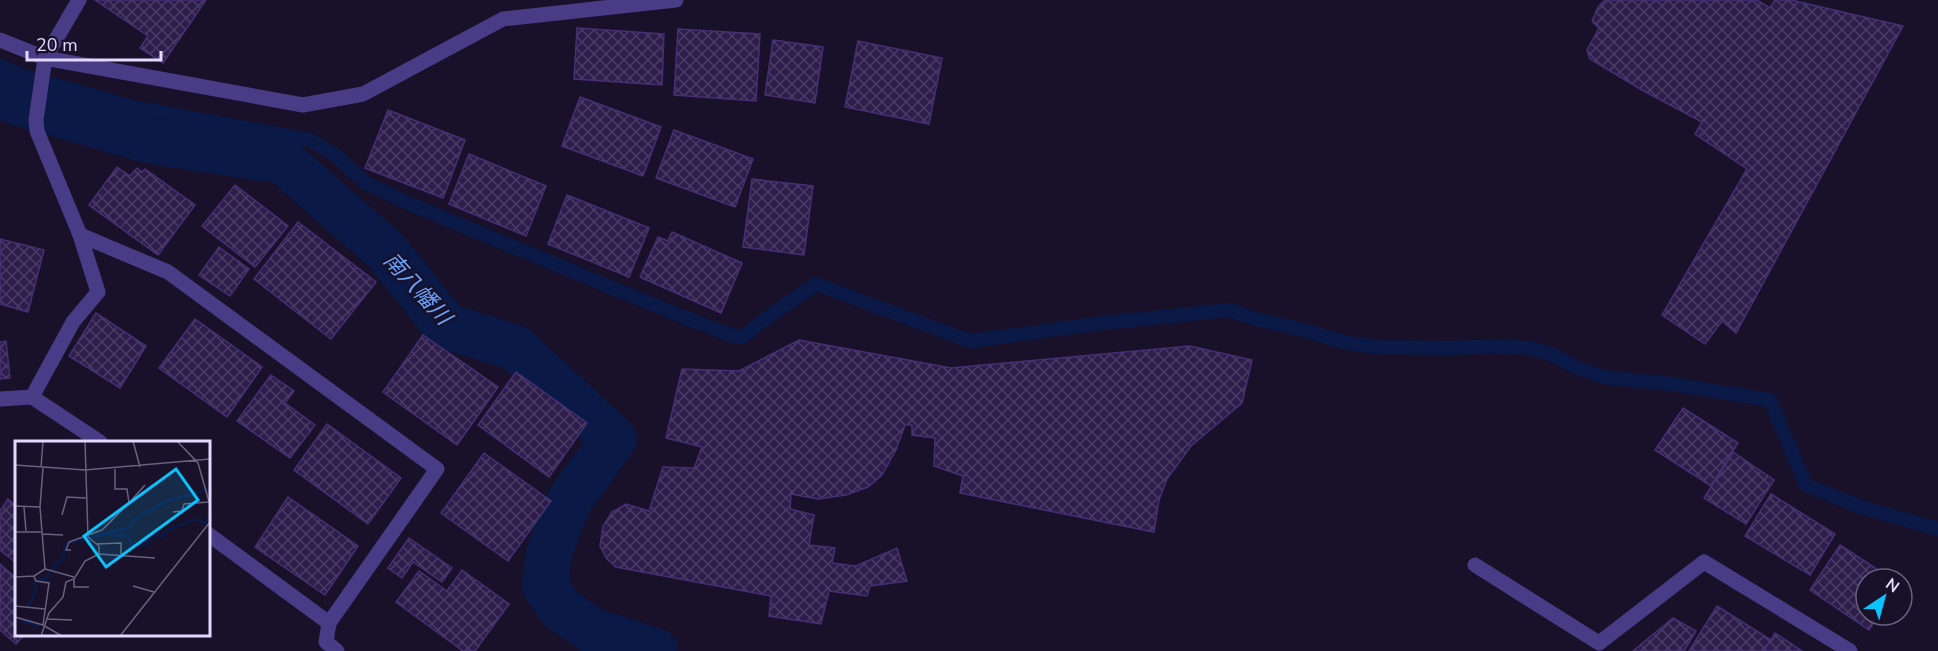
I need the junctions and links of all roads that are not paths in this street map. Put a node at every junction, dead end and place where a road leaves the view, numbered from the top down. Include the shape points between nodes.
1 (79, 0) edge
2 (676, 0) edge
3 (0, 40) edge
4 (44, 64) junction
5 (80, 234) junction
6 (32, 396) junction
7 (0, 399) edge
8 (99, 441) edge
9 (210, 535) edge
10 (1475, 565) dead end
11 (329, 623) junction
12 (337, 651) edge
13 (1850, 651) edge

1 - 4 street
2 - 4 street via 503,19 363,94 303,105
3 - 4 street
4 - 5 street via 37,131
5 - 6 street via 98,292 73,322
5 - 11 street via 168,272 437,469
6 - 7 street
6 - 8 street
9 - 11 street
10 - 13 street via 1599,643 1704,562
11 - 12 street via 326,642

